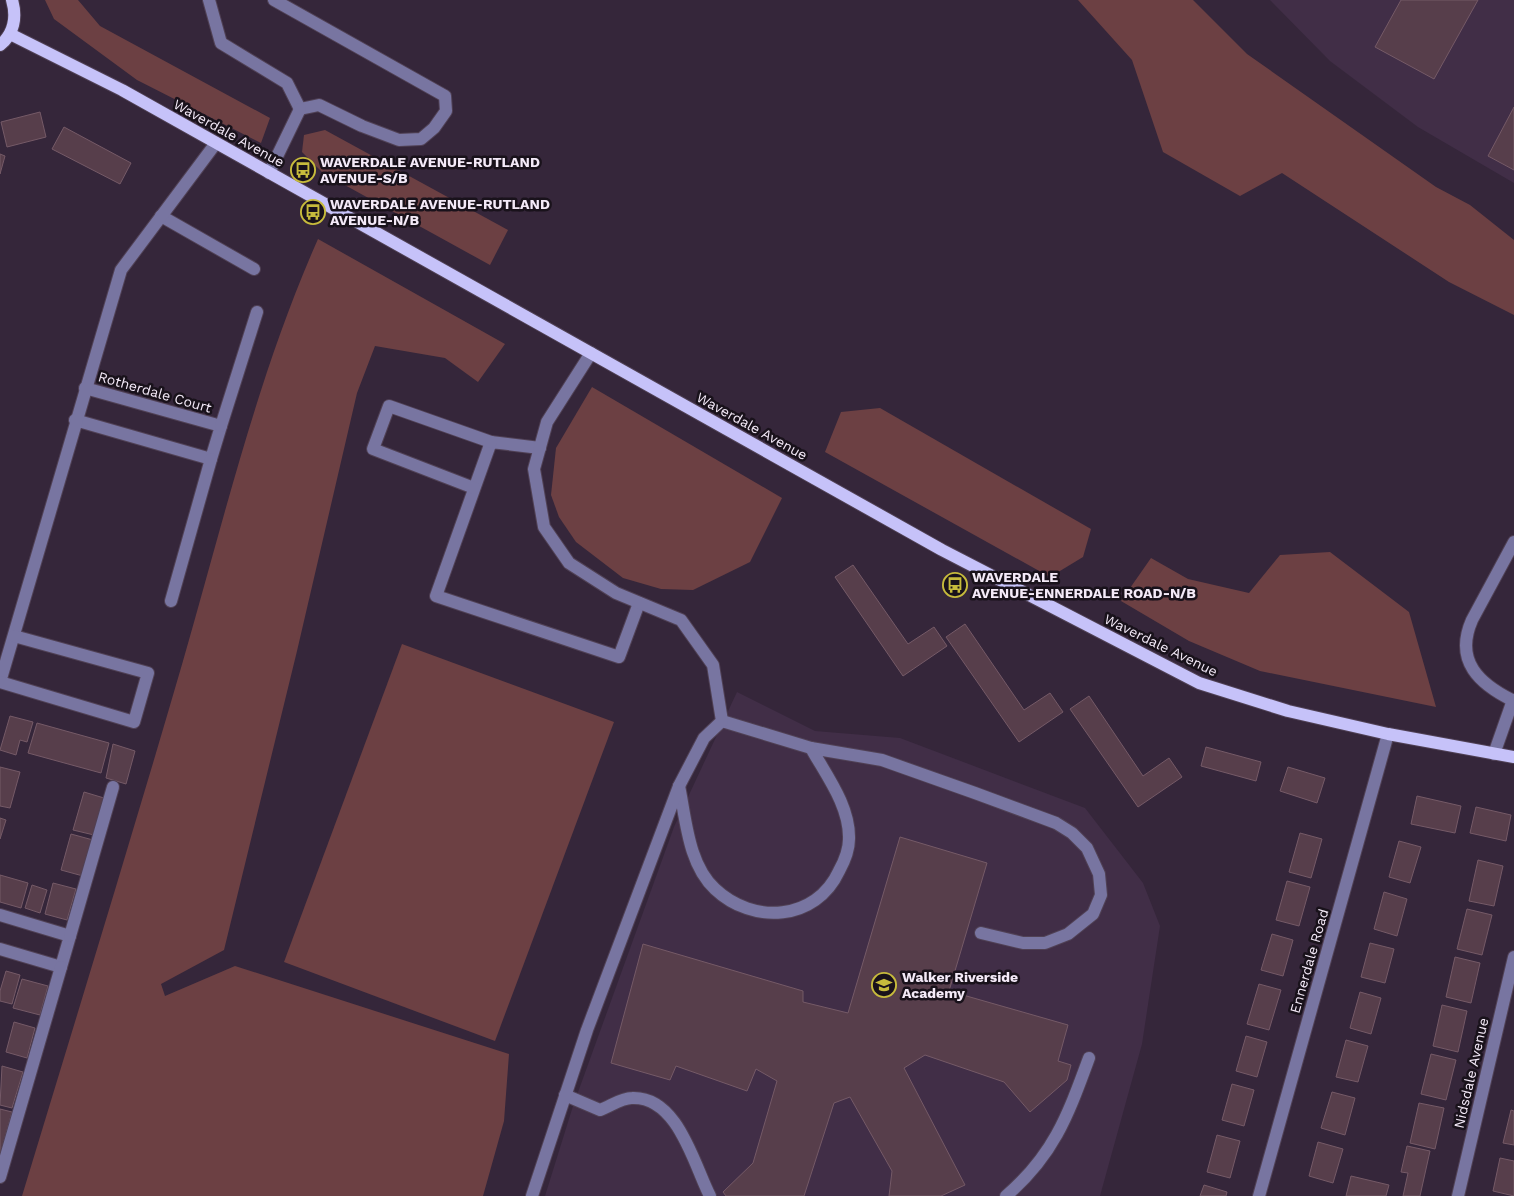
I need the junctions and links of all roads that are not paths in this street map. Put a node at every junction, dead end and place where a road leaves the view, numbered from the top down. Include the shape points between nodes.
1 (12, 0) edge
2 (210, 0) edge
3 (274, 0) edge
4 (10, 34) junction
5 (0, 45) edge
6 (300, 109) junction
7 (216, 143) junction
8 (269, 172) junction
9 (161, 216) junction
10 (254, 269) dead end
11 (257, 312) dead end
12 (591, 353) junction
13 (85, 388) junction
14 (75, 420) junction
15 (221, 426) junction
16 (491, 442) junction
17 (540, 448) junction
18 (211, 459) junction
19 (474, 488) junction
20 (1514, 542) edge
21 (171, 601) dead end
22 (639, 603) junction
23 (14, 636) junction
24 (3, 658) edge
25 (0, 682) edge
26 (1513, 701) edge
27 (722, 721) junction
28 (1388, 734) junction
29 (811, 748) junction
30 (1494, 754) junction
31 (1514, 757) edge
32 (679, 786) junction
33 (113, 787) dead end
34 (0, 915) edge
35 (980, 933) dead end
36 (70, 936) junction
37 (0, 949) edge
38 (1514, 957) edge
39 (61, 967) junction
40 (1089, 1058) dead end
41 (565, 1095) junction
42 (0, 1177) edge
43 (532, 1196) edge
44 (710, 1196) edge
45 (1006, 1196) edge
46 (1259, 1196) edge
47 (1458, 1196) edge

1 - 4 main road via 14,22
2 - 6 street via 221,43 287,83
3 - 6 street via 445,96 446,111 421,139 399,140 320,105
4 - 5 main road
4 - 7 main road, Waverdale Avenue via 122,90
6 - 8 street
7 - 8 main road, Waverdale Avenue
7 - 9 street
8 - 12 main road, Waverdale Avenue
9 - 10 street
9 - 13 street via 121,270
11 - 15 street
12 - 17 street via 547,422
12 - 28 main road, Waverdale Avenue via 942,550 1199,683 1288,711
13 - 14 street
13 - 15 street, Rotherdale Court
14 - 18 street
14 - 23 street
15 - 18 street, Rotherdale Court
16 - 17 street
16 - 19 street
16 - 19 street via 389,406 373,449
17 - 22 street via 534,469 544,527 569,564
18 - 21 street, Rotherdale Court
19 - 22 street via 436,596 619,657
20 - 26 street via 1472,620 1465,646 1469,663 1478,676 1493,690
22 - 27 street via 681,620 713,665
23 - 24 street
23 - 25 street via 148,673 134,722
24 - 25 street
26 - 30 street
27 - 29 street
27 - 32 street via 704,738
28 - 30 main road, Waverdale Avenue
28 - 46 street, Ennerdale Road
29 - 32 street via 839,798 847,820 849,839 844,863 834,882 809,905 786,914 761,913 735,903 714,889 691,847
29 - 35 street via 882,760 974,793 1056,824 1072,833 1087,848 1099,874 1101,895 1093,914 1068,934 1045,943 1030,943
30 - 31 main road, Waverdale Avenue
32 - 41 street
33 - 36 street
34 - 36 street
36 - 39 street
37 - 39 street
38 - 47 street, Nidsdale Avenue
39 - 42 street
40 - 45 street via 1066,1119 1048,1151 1023,1182
41 - 43 street
41 - 44 street via 600,1110 634,1098 659,1107 676,1123

